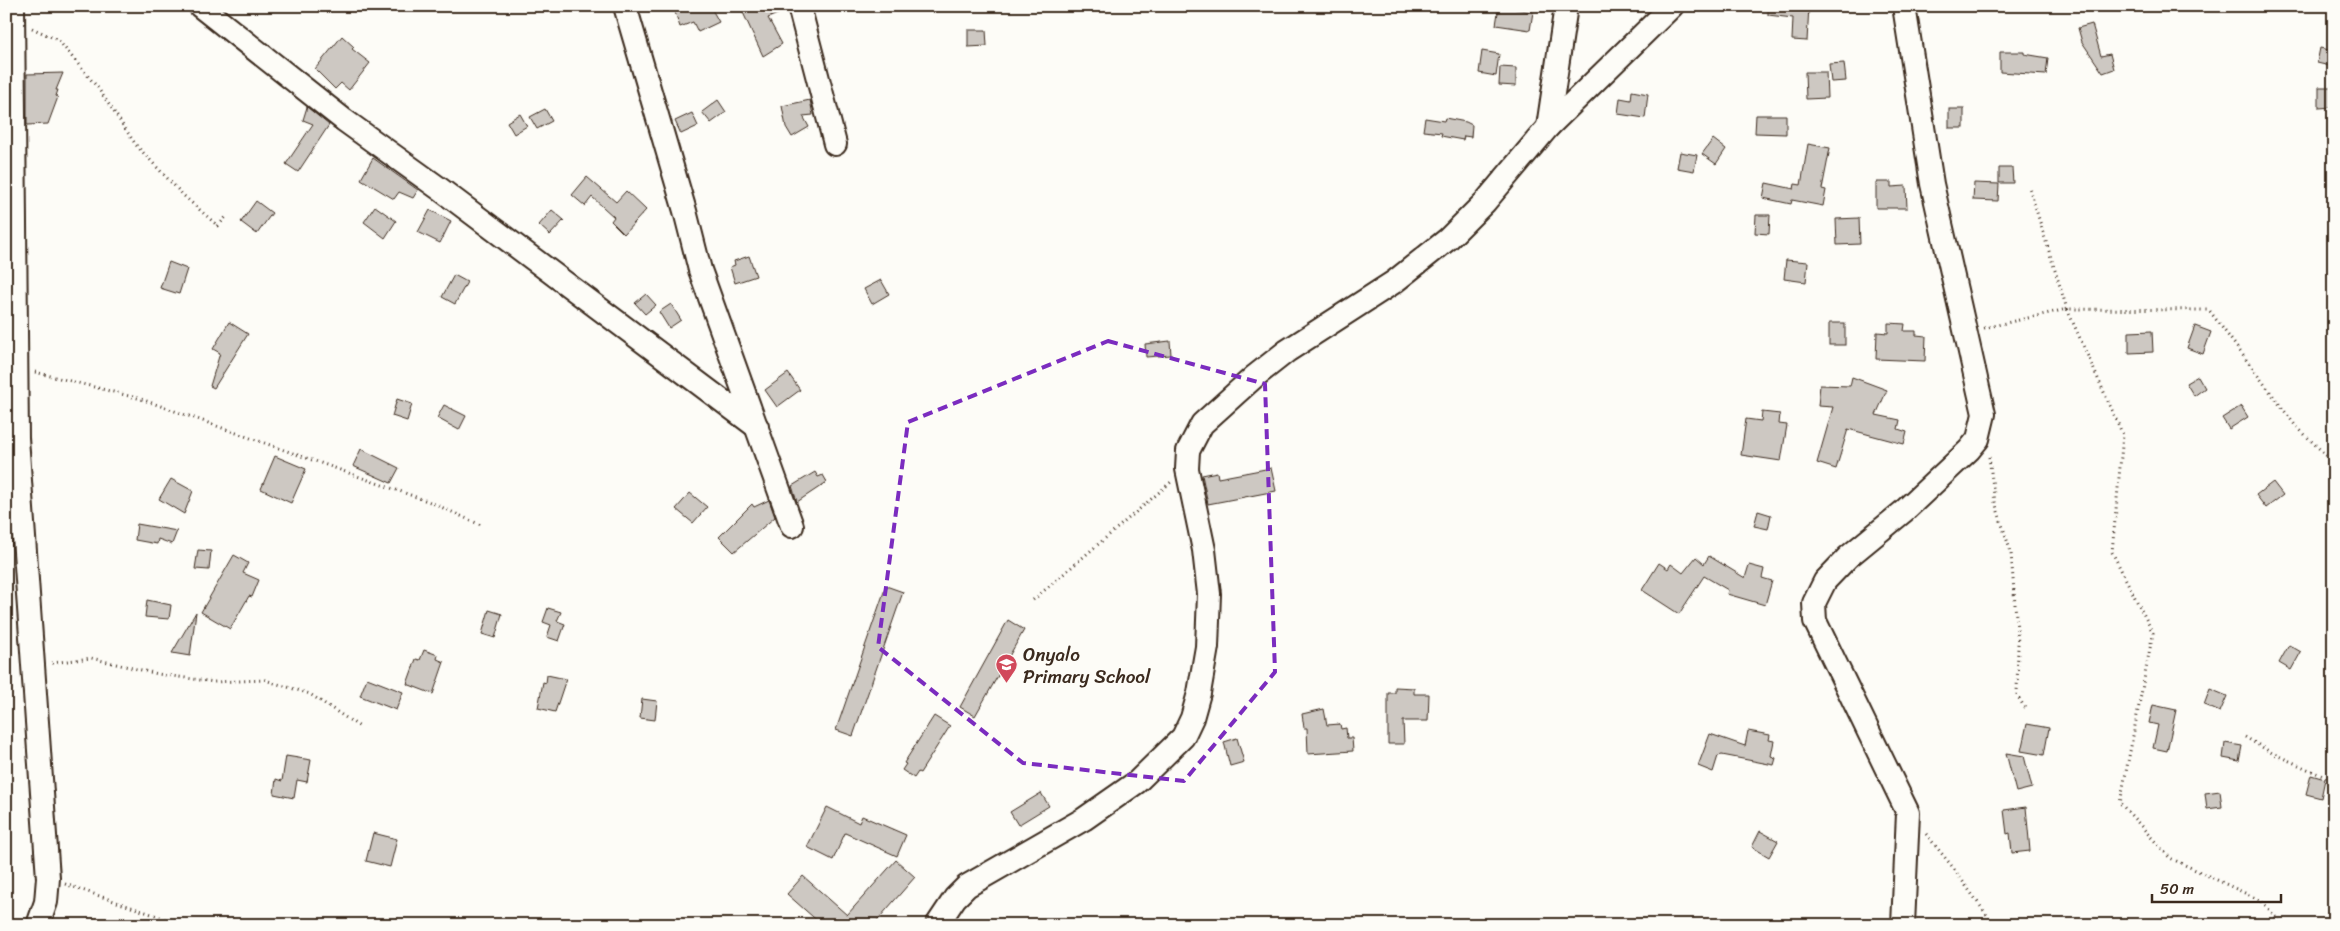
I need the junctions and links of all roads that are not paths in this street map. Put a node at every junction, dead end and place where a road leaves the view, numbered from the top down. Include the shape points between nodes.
1 (200, 6) edge
2 (625, 6) edge
3 (799, 6) edge
4 (1566, 6) edge
5 (1672, 6) edge
6 (1904, 6) edge
7 (13, 13) edge
8 (1548, 127) junction
9 (835, 144) dead end
10 (757, 427) junction
11 (792, 526) dead end
12 (38, 925) edge
13 (937, 925) edge
14 (1903, 925) edge

1 - 10 street via 344,120
2 - 10 street via 700,270
3 - 9 street
4 - 8 street
5 - 8 street
6 - 14 street via 1932,184 1984,414 1978,439 1940,478 1848,557 1825,582 1814,603 1815,621 1908,813
7 - 12 street via 17,438 48,878 46,902
8 - 13 street via 1486,202 1428,256 1394,282 1287,351 1215,410 1194,437 1188,451 1187,469 1204,550 1209,616 1199,693 1183,737 1136,782 1084,819 967,886 954,898
10 - 11 street

